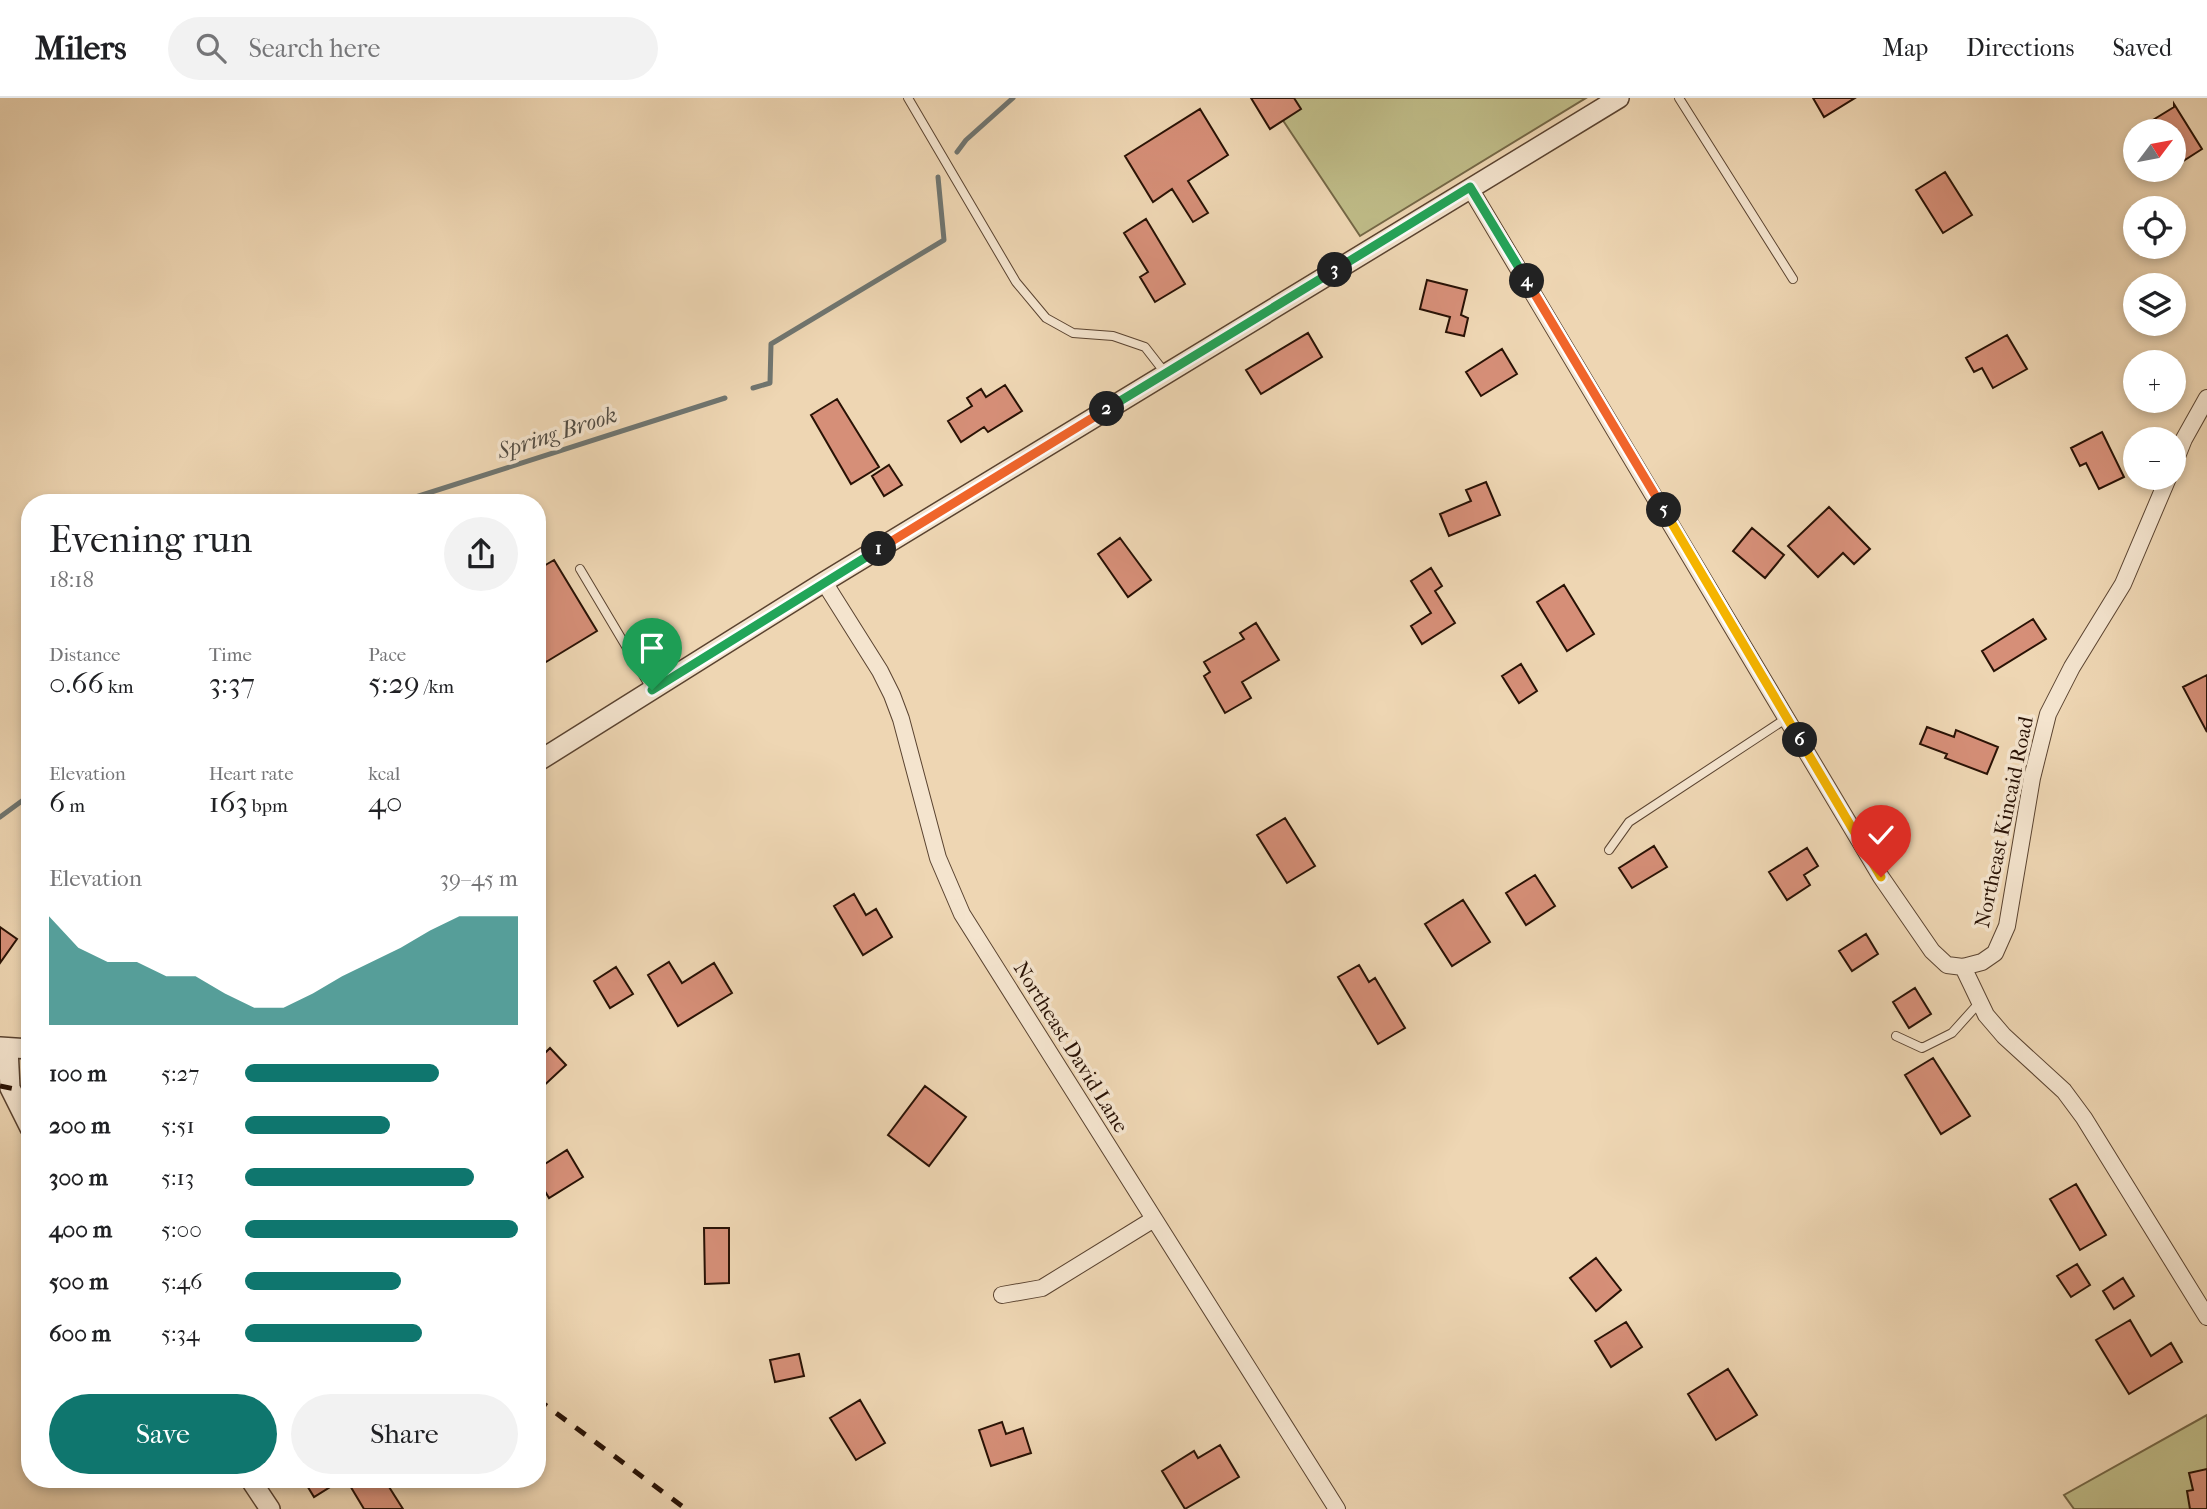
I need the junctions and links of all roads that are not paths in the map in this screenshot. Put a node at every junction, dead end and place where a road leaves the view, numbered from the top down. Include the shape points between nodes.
1 (908, 98) edge
2 (1619, 98) edge
3 (1679, 98) edge
4 (1470, 187) junction
5 (1793, 279) dead end
6 (1166, 374) junction
7 (2207, 398) edge
8 (2186, 434) edge
9 (2163, 490) edge
10 (580, 569) dead end
11 (824, 582) junction
12 (652, 690) junction
13 (1787, 718) junction
14 (546, 756) edge
15 (1609, 850) dead end
16 (1964, 967) junction
17 (1979, 1003) junction
18 (1896, 1037) dead end
19 (4, 1047) edge
20 (21, 1110) edge
21 (1154, 1219) junction
22 (1002, 1295) dead end
23 (2207, 1317) edge
24 (256, 1488) edge
25 (270, 1509) edge
26 (1337, 1509) edge

1 - 6 lane via 1016,282 1046,318 1073,333 1113,336 1145,347
2 - 4 street
3 - 5 lane
4 - 6 street
4 - 13 street
6 - 11 street
7 - 8 street
9 - 16 street, Northeast Kincaid Road via 2123,583 2049,714 2032,778 2007,926 1994,953
10 - 12 lane
11 - 12 street
11 - 21 street, Northeast David Lane via 892,695 932,837 962,914
12 - 14 street
13 - 15 lane via 1629,822
13 - 16 street via 1916,931 1947,965
16 - 17 street
17 - 18 lane via 1952,1033 1922,1048
17 - 23 street via 2004,1036 2071,1100
19 - 20 street via 10,1088
21 - 22 street via 1042,1288
21 - 26 street, Northeast David Lane
24 - 25 street

